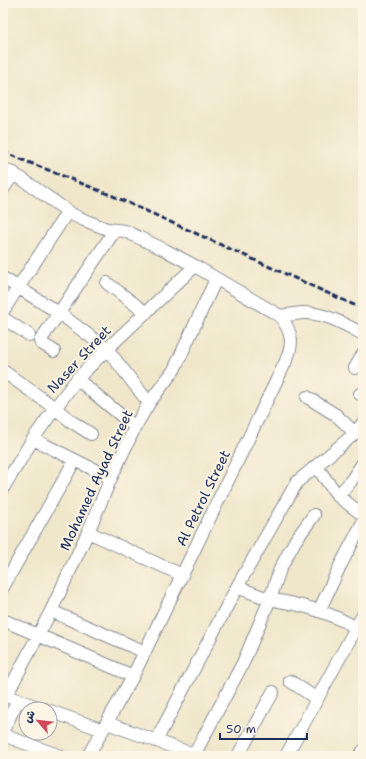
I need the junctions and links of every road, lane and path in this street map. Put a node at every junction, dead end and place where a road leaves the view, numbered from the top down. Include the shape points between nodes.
1 (8, 171) edge
2 (3, 189) edge
3 (68, 211) junction
4 (115, 230) junction
5 (196, 266) junction
6 (3, 278) edge
7 (216, 279) junction
8 (107, 283) dead end
9 (19, 288) junction
10 (3, 311) edge
11 (60, 313) junction
12 (146, 313) junction
13 (280, 316) junction
14 (3, 318) edge
15 (363, 334) edge
16 (29, 335) dead end
17 (107, 349) junction
18 (54, 351) dead end
19 (363, 354) edge
20 (355, 368) dead end
21 (3, 371) edge
22 (77, 379) junction
23 (307, 397) dead end
24 (149, 403) junction
25 (55, 408) junction
26 (363, 423) edge
27 (135, 427) junction
28 (91, 434) dead end
29 (357, 436) edge
30 (33, 439) junction
31 (75, 460) junction
32 (363, 463) edge
33 (316, 466) junction
34 (111, 478) junction
35 (4, 485) edge
36 (338, 496) junction
37 (314, 515) dead end
38 (363, 515) edge
39 (363, 522) edge
40 (88, 532) junction
41 (182, 576) junction
42 (3, 587) edge
43 (238, 587) junction
44 (270, 599) junction
45 (51, 610) junction
46 (319, 612) junction
47 (363, 615) edge
48 (3, 620) edge
49 (360, 630) edge
50 (38, 635) junction
51 (145, 652) junction
52 (134, 676) junction
53 (290, 681) dead end
54 (273, 692) dead end
55 (4, 696) edge
56 (317, 699) junction
57 (18, 700) junction
58 (21, 701) edge
59 (58, 713) edge
60 (105, 726) junction
61 (3, 730) edge
62 (3, 735) edge
63 (156, 740) junction
64 (363, 751) edge
65 (196, 755) edge
66 (60, 756) edge
67 (88, 756) edge
68 (238, 756) edge
69 (286, 756) edge
70 (360, 756) edge

1 - 2 street
1 - 3 street
3 - 4 street via 84,220
3 - 9 street
4 - 5 street via 125,232
4 - 11 street
5 - 7 street
5 - 12 street, Naser Street
6 - 9 street
7 - 13 street
7 - 24 street, Mohamed Ayad Street via 174,370
8 - 12 street
9 - 10 street
9 - 11 street
11 - 17 street
11 - 18 street via 40,341
12 - 17 street, Naser Street
13 - 15 street via 314,314
13 - 41 street, Al Petrol Street via 290,334 289,354
14 - 16 street
17 - 22 street, Naser Street
17 - 24 street
19 - 20 street
21 - 25 street
22 - 25 street, Naser Street
22 - 27 street
23 - 29 street via 336,415
24 - 27 street, Mohamed Ayad Street
25 - 28 street
25 - 30 street, Naser Street
26 - 29 street
27 - 34 street, Mohamed Ayad Street
29 - 33 street
30 - 31 street
30 - 35 street, Naser Street
31 - 34 street
31 - 42 street
32 - 36 street
33 - 36 street
33 - 43 street via 297,482
34 - 40 street, Mohamed Ayad Street
36 - 38 street
37 - 44 street via 292,546 280,569
39 - 46 street
40 - 41 street
40 - 45 street, Mohamed Ayad Street
41 - 51 street, Al Petrol Street
43 - 44 street
43 - 63 street
44 - 46 street
44 - 65 street via 244,663
45 - 50 street, Mohamed Ayad Street
45 - 51 street
46 - 49 street
47 - 49 street
48 - 50 street
49 - 56 street
50 - 52 street
50 - 55 street, Mohamed Ayad Street
51 - 52 street, Al Petrol Street
52 - 60 street, Al Petrol Street
53 - 56 street
54 - 68 street
55 - 57 street
56 - 69 street
57 - 58 street
57 - 61 street
59 - 60 street
60 - 63 street
60 - 67 street, Al Petrol Street
62 - 66 street
63 - 65 street
64 - 70 street

